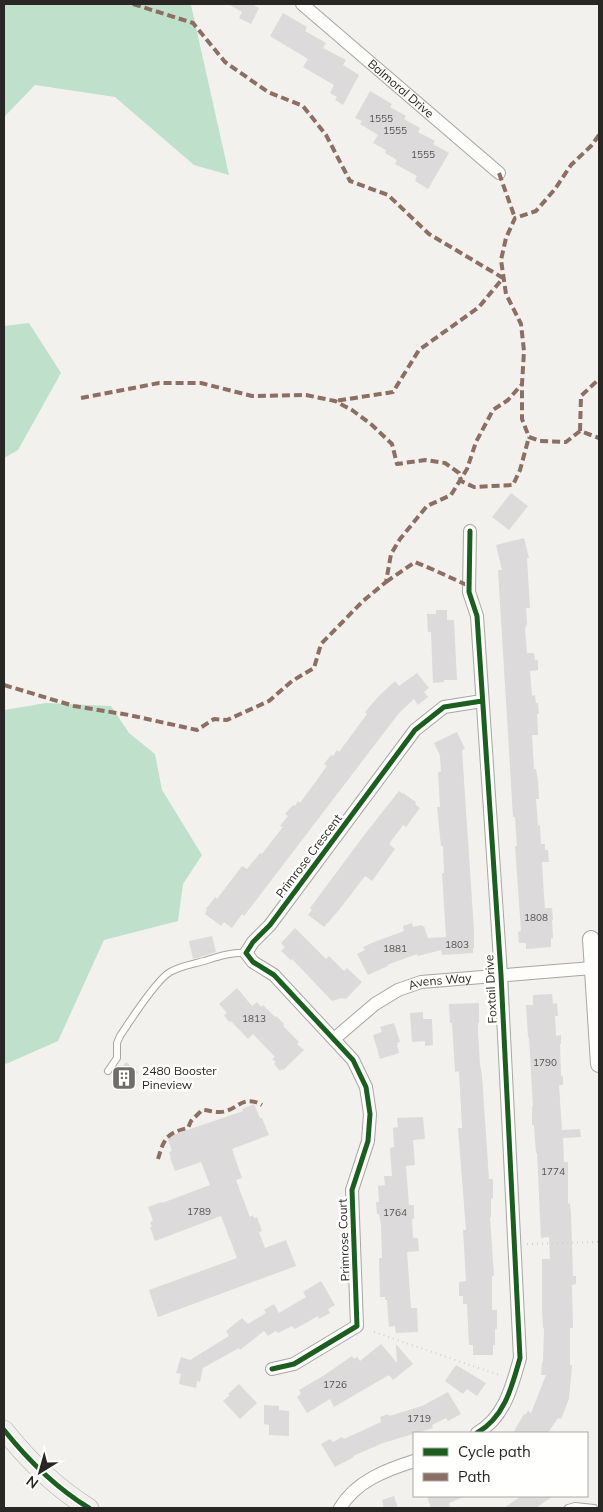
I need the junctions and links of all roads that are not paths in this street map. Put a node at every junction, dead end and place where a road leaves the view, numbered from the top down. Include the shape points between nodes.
1 (302, 4) edge
2 (499, 173) dead end
3 (470, 531) dead end
4 (482, 701) junction
5 (591, 939) dead end
6 (246, 953) junction
7 (592, 968) junction
8 (501, 975) junction
9 (334, 1039) junction
10 (599, 1064) edge
11 (108, 1071) dead end
12 (272, 1369) dead end
13 (4, 1430) edge
14 (478, 1432) edge
15 (413, 1461) edge
16 (89, 1508) edge
17 (340, 1508) edge
18 (568, 1508) edge
19 (594, 1508) edge

1 - 2 street, Balmoral Drive
3 - 4 street, Foxtail Drive via 469,592 477,616
4 - 6 street, Primrose Crescent via 444,707 415,730
4 - 8 street, Foxtail Drive
5 - 7 street
6 - 9 street via 252,962 274,975
6 - 11 lane via 208,959 167,973 120,1036 117,1058
7 - 8 street, Avens Way
7 - 10 street
8 - 9 street, Avens Way via 421,982 398,990 375,1004
8 - 14 street, Foxtail Drive via 520,1358 511,1392 500,1412
9 - 12 street, Primrose Court via 353,1060 366,1086 370,1114 368,1141 352,1190 357,1326 294,1364
13 - 16 main road via 33,1465
15 - 17 street via 385,1471 360,1485
18 - 19 lane

